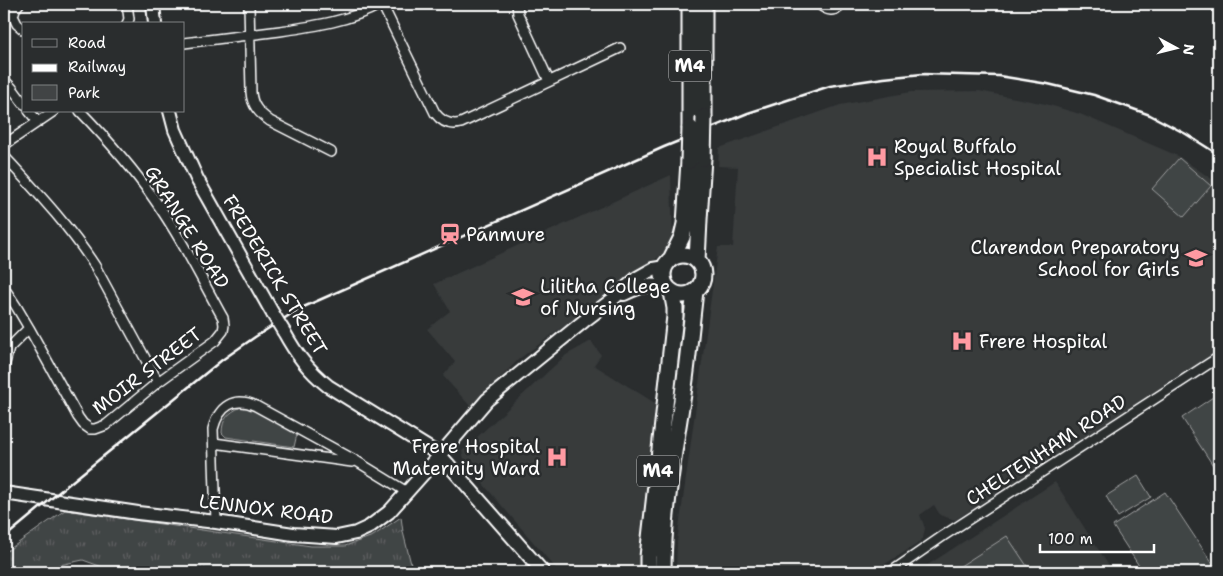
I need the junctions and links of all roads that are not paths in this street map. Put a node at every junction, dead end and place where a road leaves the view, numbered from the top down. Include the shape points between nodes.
1 (19, 4) edge
2 (128, 4) edge
3 (152, 4) edge
4 (249, 4) edge
5 (382, 4) edge
6 (517, 4) edge
7 (690, 4) edge
8 (704, 4) edge
9 (819, 4) edge
10 (841, 4) edge
11 (127, 22) edge
12 (155, 22) edge
13 (22, 28) edge
14 (251, 35) junction
15 (185, 43) edge
16 (620, 48) dead end
17 (4, 80) edge
18 (549, 82) junction
19 (22, 101) edge
20 (30, 112) edge
21 (53, 112) edge
22 (81, 112) edge
23 (170, 112) edge
24 (38, 122) junction
25 (4, 145) edge
26 (331, 152) dead end
27 (4, 156) edge
28 (696, 159) junction
29 (697, 262) junction
30 (668, 263) junction
31 (4, 288) edge
32 (670, 291) junction
33 (695, 291) junction
34 (613, 299) junction
35 (223, 318) joint
36 (29, 328) junction
37 (7, 348) edge
38 (1219, 357) edge
39 (4, 366) edge
40 (158, 382) junction
41 (214, 443) junction
42 (440, 455) junction
43 (358, 462) junction
44 (407, 492) junction
45 (4, 493) edge
46 (216, 522) junction
47 (543, 572) edge
48 (648, 572) edge
49 (663, 572) edge
50 (891, 572) edge

1 - 13 street via 13,16
2 - 11 street
3 - 12 street
4 - 14 street
5 - 14 street via 334,22
5 - 18 street via 435,113 445,122 461,123
6 - 18 street via 518,14
7 - 28 main road, M4, bridge via 690,128
8 - 28 main road, M4, bridge via 704,117
9 - 10 street via 835,10
14 - 15 street
14 - 26 street via 251,98 256,109 270,121
16 - 18 street
17 - 19 street
20 - 24 street
21 - 24 street
22 - 35 street, GRANGE ROAD via 113,146 155,201
23 - 42 street, FREDERICK STREET, bridge via 197,180 300,359 328,386
24 - 25 street
27 - 40 street via 62,220 86,252
28 - 29 main road, M4
28 - 30 main road, M4 via 682,237
29 - 30 main road via 688,256 676,256
29 - 33 main road, M4 via 703,274
30 - 32 main road, M4 via 663,278
30 - 34 street, LENNOX ROAD via 645,272
31 - 36 street
32 - 33 main road via 684,296
32 - 34 street, LENNOX ROAD via 651,284
32 - 48 main road, M4 via 675,316
33 - 49 main road, M4 via 686,379 666,507
34 - 42 street, LENNOX ROAD via 487,400
35 - 40 street, MOIR STREET via 223,330 215,341
36 - 37 street
36 - 40 street, MOIR STREET via 78,417 90,429 101,428
37 - 39 street
38 - 50 street, CHELTENHAM ROAD
41 - 43 street
41 - 43 street via 213,429 218,415 229,404 244,402
41 - 46 street
42 - 44 street, LENNOX ROAD
42 - 47 street, FREDERICK STREET
43 - 44 street
44 - 46 street, LENNOX ROAD via 389,512 369,527 348,536 293,534
45 - 46 street, LENNOX ROAD

